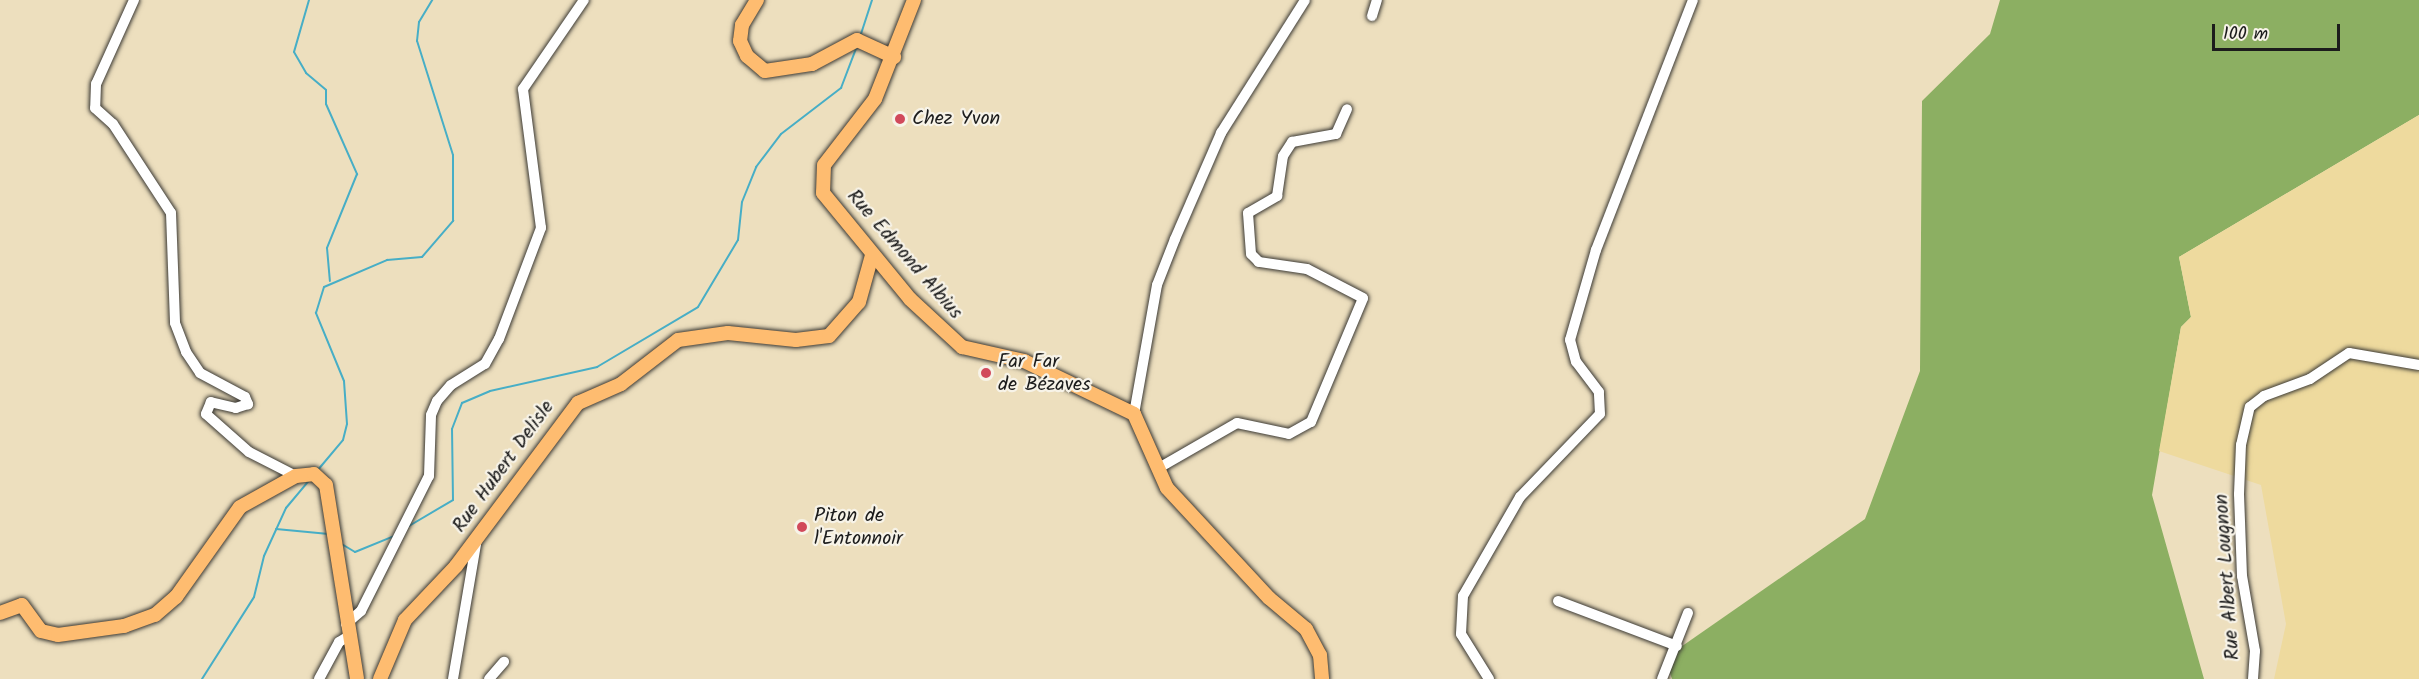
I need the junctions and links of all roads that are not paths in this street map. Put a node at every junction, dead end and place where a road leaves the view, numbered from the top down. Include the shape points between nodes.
1 (134, 0) edge
2 (584, 0) edge
3 (757, 0) edge
4 (914, 0) edge
5 (1305, 0) edge
6 (1377, 0) edge
7 (1693, 0) edge
8 (1372, 16) dead end
9 (889, 55) junction
10 (1347, 109) dead end
11 (872, 255) junction
12 (2419, 365) edge
13 (1134, 414) junction
14 (1157, 469) junction
15 (301, 475) junction
16 (477, 538) junction
17 (1558, 601) dead end
18 (1688, 613) dead end
19 (0, 614) edge
20 (347, 630) junction
21 (1677, 646) junction
22 (504, 662) dead end
23 (319, 679) edge
24 (357, 679) edge
25 (380, 679) edge
26 (453, 679) edge
27 (489, 679) edge
28 (1322, 679) edge
29 (1489, 679) edge
30 (1662, 679) edge
31 (2253, 679) edge

1 - 15 street via 96,84 95,108 113,124 171,213 175,323 186,352 200,373 245,397 248,404 236,408 211,402 206,414 254,455
2 - 20 street via 529,76 524,102 541,228 492,354 477,371 451,385 433,409 429,476 361,611
3 - 9 main road via 742,26 740,41 747,56 765,71 813,64 865,40
4 - 9 main road, Rue Edmond Albius
5 - 13 street via 1221,133 1175,239 1157,285
6 - 8 street
7 - 29 street via 1596,250 1570,340 1573,357 1599,392 1600,414 1520,497 1463,596 1461,634
9 - 11 main road, Rue Edmond Albius via 875,99 821,174 823,193
10 - 14 street via 1336,134 1292,142 1283,156 1277,196 1248,213 1251,254 1259,262 1307,269 1363,298 1311,422 1289,434 1238,423
11 - 13 main road, Rue Edmond Albius via 930,320 963,347 1024,361
11 - 16 main road, Rue Hubert Delisle via 860,302 829,336 796,340 728,333 678,340 621,384 578,403
12 - 31 street, Rue Albert Lougnon via 2349,353 2310,380 2264,396 2250,407 2241,445 2239,494 2242,576 2255,651
13 - 14 main road
14 - 28 main road via 1167,488 1269,598 1306,629 1320,655
15 - 19 main road via 228,519 176,597 155,615 124,626 58,635 41,631 22,605
15 - 20 main road via 326,485
16 - 25 main road, Rue Hubert Delisle via 405,620
16 - 26 street
17 - 21 street
18 - 21 street
20 - 23 street
20 - 24 main road
21 - 30 street
22 - 27 street

